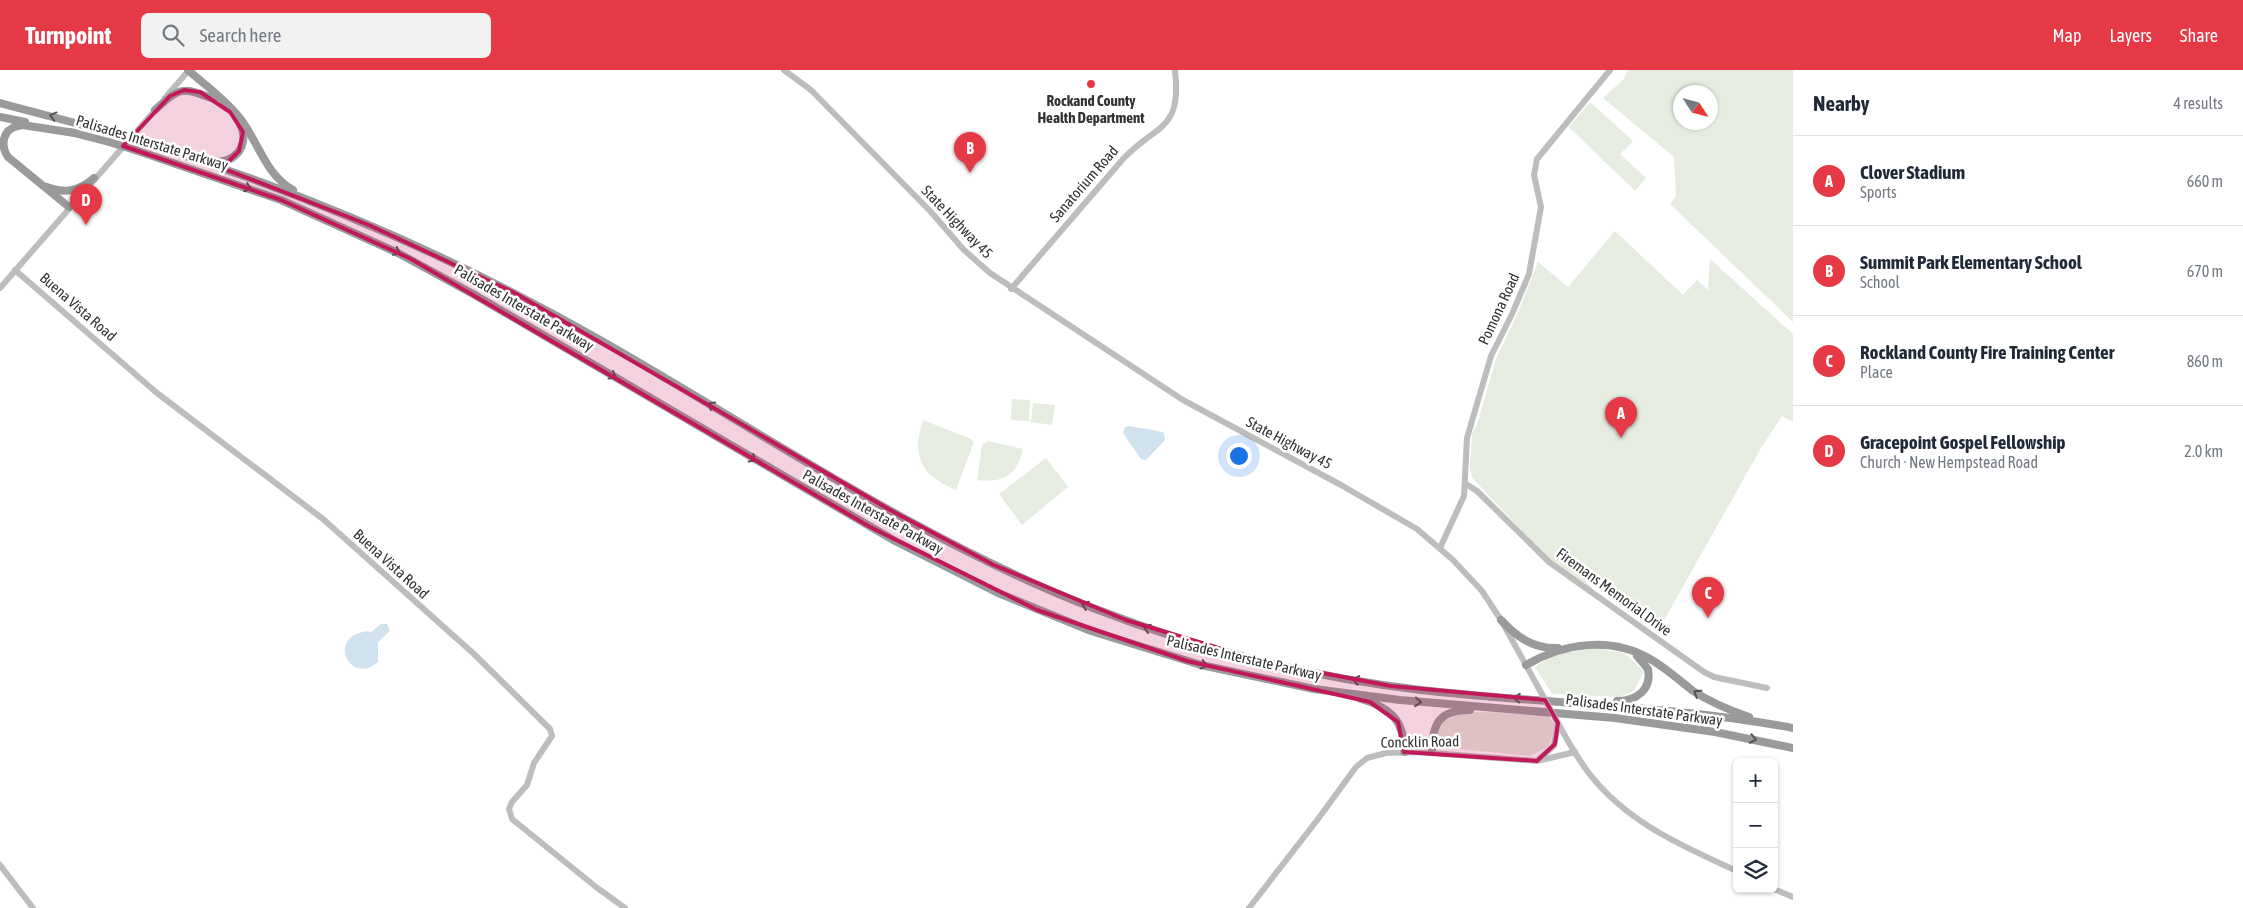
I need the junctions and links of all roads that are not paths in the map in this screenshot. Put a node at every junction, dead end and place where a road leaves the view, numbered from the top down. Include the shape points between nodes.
1 (784, 70) edge
2 (1175, 70) edge
3 (1610, 70) edge
4 (188, 71) edge
5 (214, 99) junction
6 (0, 103) edge
7 (155, 110) junction
8 (0, 117) edge
9 (75, 133) junction
10 (153, 145) junction
11 (0, 155) edge
12 (94, 178) junction
13 (43, 186) junction
14 (68, 209) junction
15 (342, 214) junction
16 (15, 270) junction
17 (0, 288) edge
18 (1011, 289) junction
19 (1466, 484) junction
20 (1440, 548) junction
21 (1500, 620) junction
22 (1575, 646) junction
23 (1622, 648) junction
24 (1526, 665) junction
25 (1300, 686) junction
26 (1767, 688) dead end
27 (1549, 700) junction
28 (1514, 709) junction
29 (1558, 723) junction
30 (1792, 728) edge
31 (1793, 748) edge
32 (1404, 752) junction
33 (1432, 752) junction
34 (1575, 752) junction
35 (1536, 760) junction
36 (0, 865) edge
37 (1733, 870) edge
38 (1778, 891) edge
39 (1793, 898) edge
40 (33, 908) edge
41 (625, 908) edge
42 (1249, 908) edge

1 - 18 street, State Highway 45 via 811,90 964,250
2 - 18 street, Sanatorium Road via 1176,104 1169,120 1122,159
3 - 19 street, Pomona Road via 1537,159 1534,175 1541,207 1529,274 1491,356 1480,390 1466,443
4 - 5 highway
4 - 7 street
4 - 15 highway via 235,112 278,179
5 - 7 highway via 197,91 184,90 173,94
5 - 10 highway via 232,115 242,130 243,144 234,157 215,162
10 -> 6 highway, Palisades Interstate Parkway, bridge
7 - 12 street
8 - 9 highway, Palisades Interstate Parkway
9 - 13 highway via 22,125 7,132 3,142 5,152
9 -> 25 highway, Palisades Interstate Parkway, bridge via 281,200 404,256 864,524 998,593 1084,628 1153,651 1230,672
10 - 15 highway, Palisades Interstate Parkway via 262,182
11 - 14 highway
12 - 13 highway via 71,191
12 - 14 street
13 - 14 highway
14 - 16 street
27 -> 15 highway, Palisades Interstate Parkway via 1412,689 1299,670 1188,641 1072,600 994,565 911,522 531,302 428,251
16 - 17 street
16 - 41 street, Buena Vista Road via 157,393 318,514 474,654 550,728 552,736 534,763 527,786 509,809 512,819
18 - 20 street, State Highway 45 via 1182,400 1398,516
19 - 20 street, Pomona Road via 1458,511
19 - 26 street, Firemans Memorial Drive via 1477,490 1547,560 1701,670 1714,677
20 - 21 street, State Highway 45 via 1478,587
21 - 22 highway via 1520,638 1534,645 1551,648
21 - 24 street, State Highway 45
22 - 23 highway
22 - 24 highway via 1551,652
23 - 27 highway via 1639,657 1648,669 1648,683 1639,695 1621,701
30 -> 23 highway via 1714,703 1651,659
24 - 29 street, State Highway 45, bridge
25 -> 28 highway, Palisades Interstate Parkway via 1400,700
25 - 32 highway via 1383,708 1401,727
27 - 30 highway, Palisades Interstate Parkway via 1692,712
28 -> 31 highway, Palisades Interstate Parkway via 1658,723
28 - 33 highway via 1448,713 1434,728
29 - 34 street, State Highway 45
29 - 35 street via 1554,746
32 - 33 street, Concklin Road
32 - 42 street, Concklin Road via 1374,756 1356,767
33 - 35 street, Concklin Road
34 - 35 street, Concklin Road
34 - 37 street, State Highway 45 via 1603,789 1637,818 1669,839
36 - 40 street
38 - 39 street

